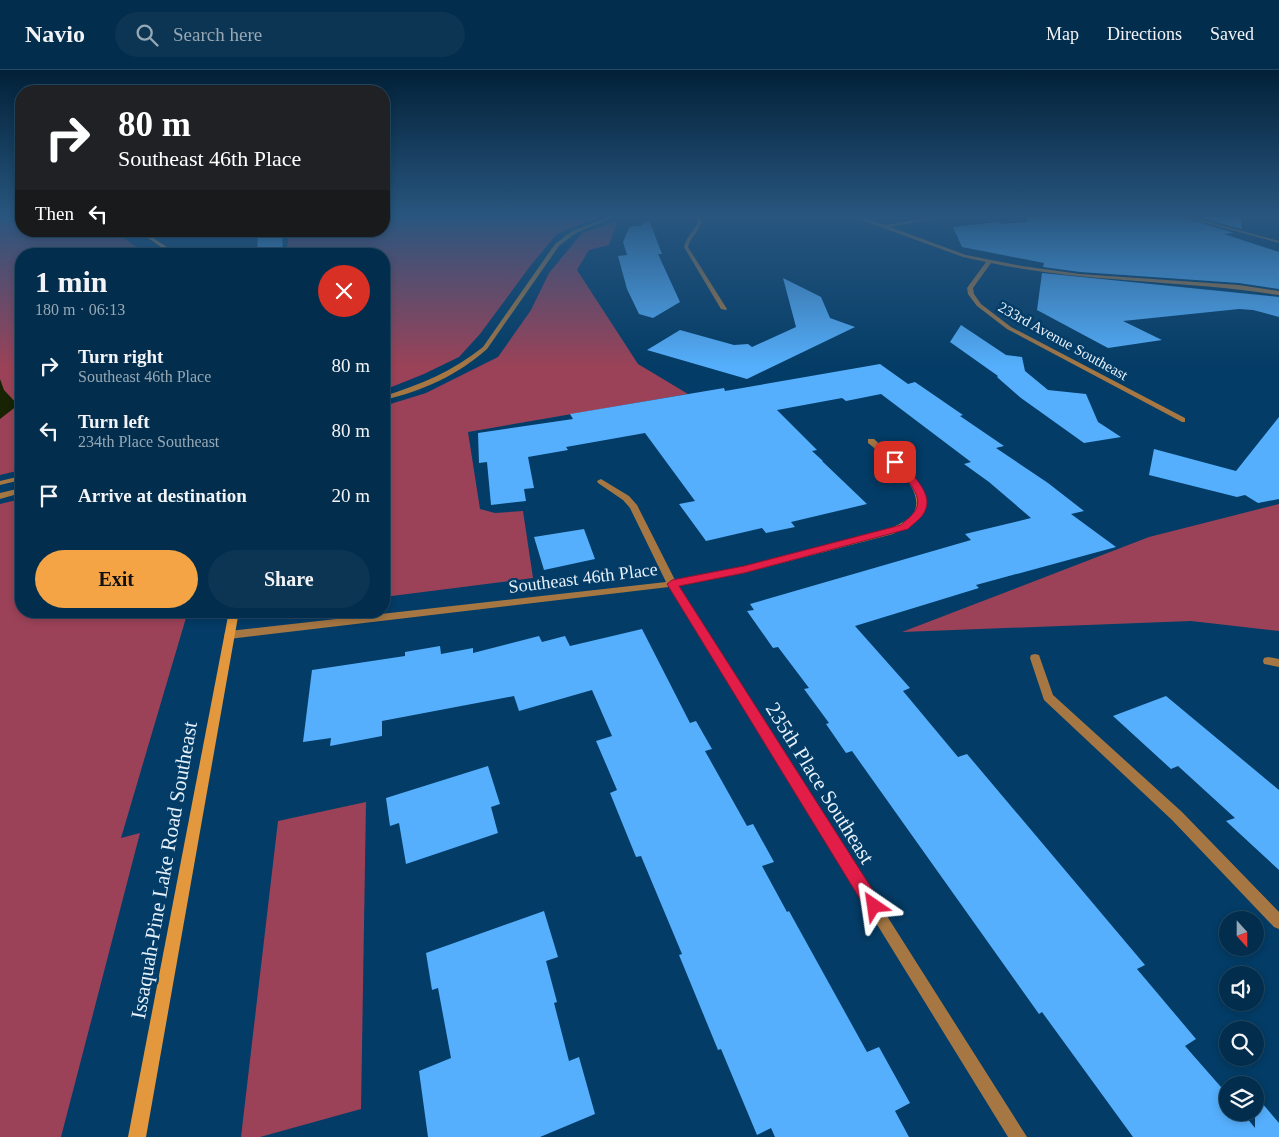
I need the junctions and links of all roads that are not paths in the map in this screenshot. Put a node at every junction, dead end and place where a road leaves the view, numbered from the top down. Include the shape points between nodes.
1 (543, 267) edge
2 (698, 267) edge
3 (985, 267) edge
4 (1020, 267) edge
5 (1279, 293) edge
6 (724, 309) dead end
7 (390, 396) edge
8 (1182, 420) dead end
9 (871, 440) dead end
10 (15, 479) edge
11 (601, 482) dead end
12 (0, 483) edge
13 (15, 492) edge
14 (0, 496) edge
15 (672, 584) junction
16 (390, 616) edge
17 (233, 618) edge
18 (377, 618) edge
19 (229, 635) junction
20 (1035, 658) dead end
21 (1279, 922) edge
22 (137, 1137) edge
23 (1018, 1137) edge

1 - 7 street via 485,348 475,357 432,382
2 - 6 street
3 - 8 street, 233rd Avenue Southeast via 970,288 979,306 991,316
4 - 5 street via 1080,276 1199,283
9 - 15 street, Southeast 46th Place via 916,483 922,508 904,527 744,570
10 - 12 street
11 - 15 street, 235th Place Southeast via 634,507
13 - 14 street
15 - 16 street, Southeast 46th Place
15 - 23 street, 235th Place Southeast
17 - 19 main road, Issaquah-Pine Lake Road Southeast
18 - 19 street, Southeast 46th Place
19 - 22 main road, Issaquah-Pine Lake Road Southeast
20 - 21 street via 1048,696 1177,816

